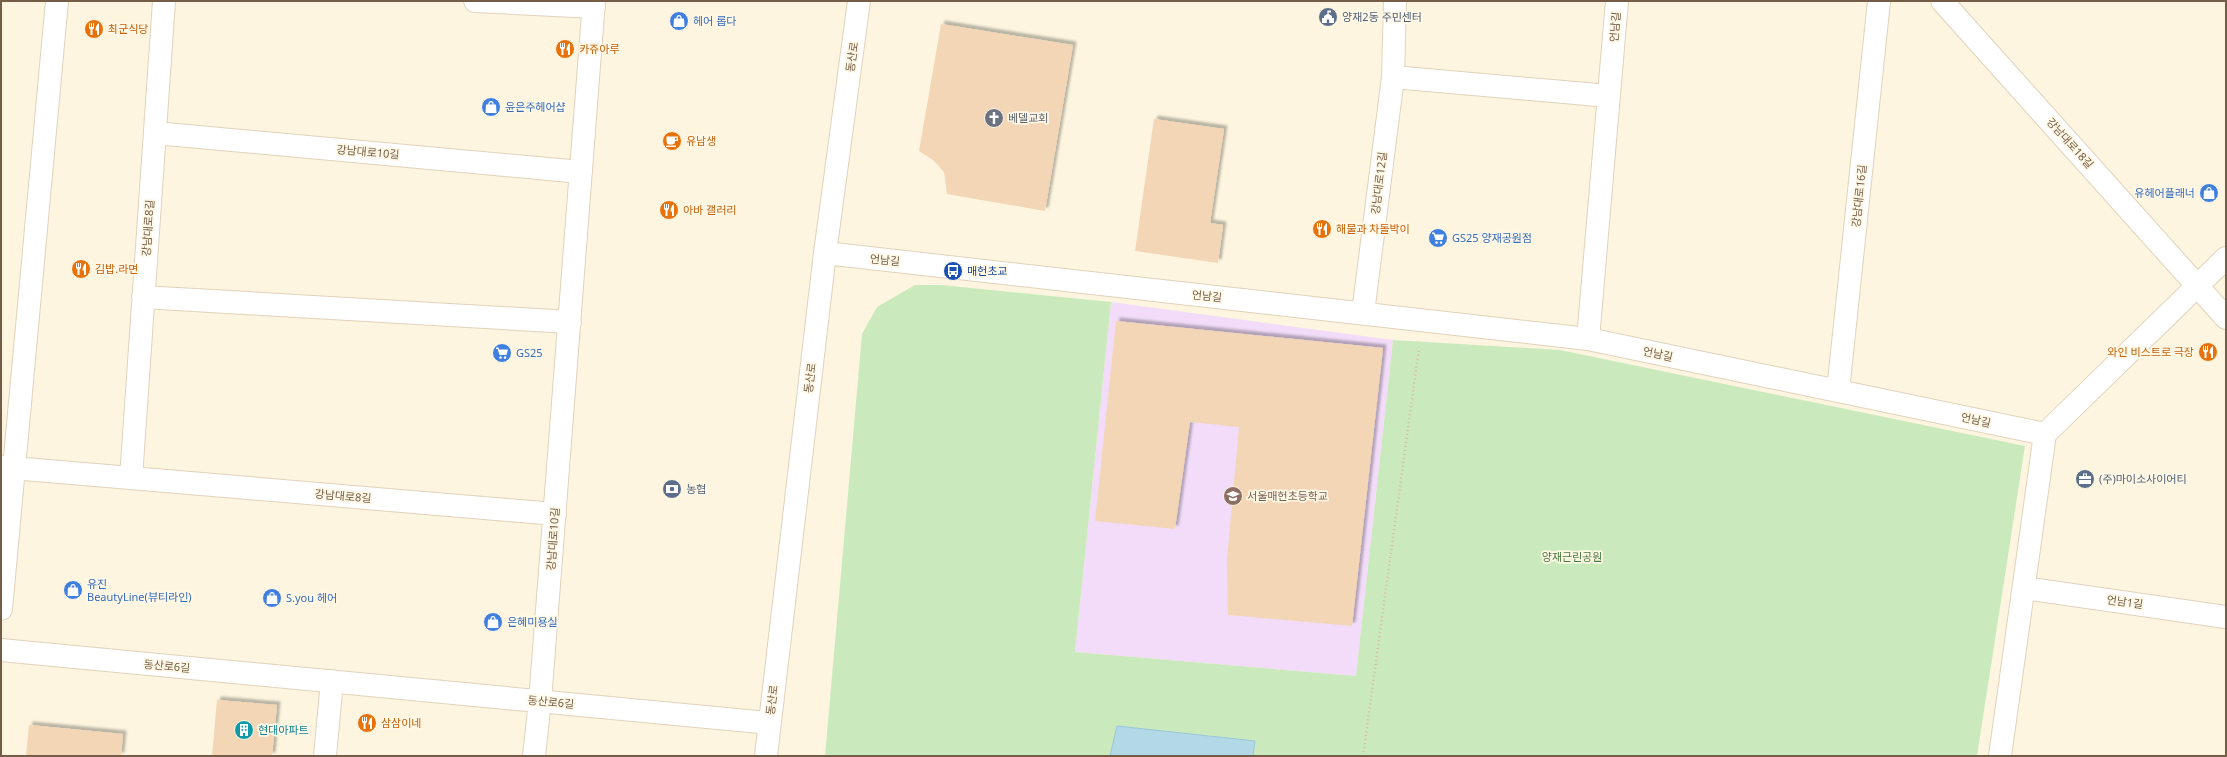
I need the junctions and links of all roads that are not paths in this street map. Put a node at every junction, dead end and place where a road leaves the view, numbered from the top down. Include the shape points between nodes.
1 (57, 1) edge
2 (164, 1) edge
3 (475, 1) edge
4 (860, 1) edge
5 (1395, 1) edge
6 (1618, 1) edge
7 (1879, 1) edge
8 (1942, 1) edge
9 (594, 4) edge
10 (1393, 77) junction
11 (1609, 96) junction
12 (155, 133) junction
13 (581, 172) junction
14 (825, 253) junction
15 (2226, 258) edge
16 (2197, 286) junction
17 (143, 297) junction
18 (1363, 313) junction
19 (2226, 318) edge
20 (570, 322) junction
21 (1588, 339) junction
22 (1838, 391) junction
23 (2045, 434) junction
24 (7, 468) edge
25 (131, 478) junction
26 (555, 514) junction
27 (2024, 588) junction
28 (1, 609) edge
29 (2226, 617) edge
30 (1, 650) edge
31 (332, 681) junction
32 (540, 701) junction
33 (769, 723) junction
34 (325, 756) edge
35 (534, 756) edge
36 (766, 756) edge
37 (2000, 756) edge

1 - 24 street
2 - 12 street, 강남대로8길
3 - 9 street, 강남대로10길
4 - 14 street, 동산로
5 - 10 street, 강남대로12길
6 - 11 street, 언남길
7 - 22 street, 강남대로16길
8 - 16 street, 강남대로18길
9 - 13 street, 강남대로10길
10 - 11 street
10 - 18 street, 강남대로12길
11 - 21 street, 언남길
12 - 13 street, 강남대로10길
12 - 17 street, 강남대로8길
13 - 20 street, 강남대로10길
14 - 18 street, 언남길
14 - 33 street, 동산로
15 - 16 street
16 - 19 street, 강남대로18길
16 - 23 street
17 - 20 street
17 - 25 street, 강남대로8길
18 - 21 street, 언남길
20 - 26 street, 강남대로10길
21 - 22 street, 언남길
22 - 23 street, 언남길
23 - 27 street
24 - 25 street, 강남대로8길
24 - 28 street
25 - 26 street, 강남대로8길
26 - 32 street, 강남대로10길
27 - 29 street, 언남1길
27 - 37 street
30 - 31 street, 동산로6길
31 - 32 street, 동산로6길
31 - 34 street
32 - 33 street, 동산로6길
32 - 35 street, 강남대로10길
33 - 36 street, 동산로

